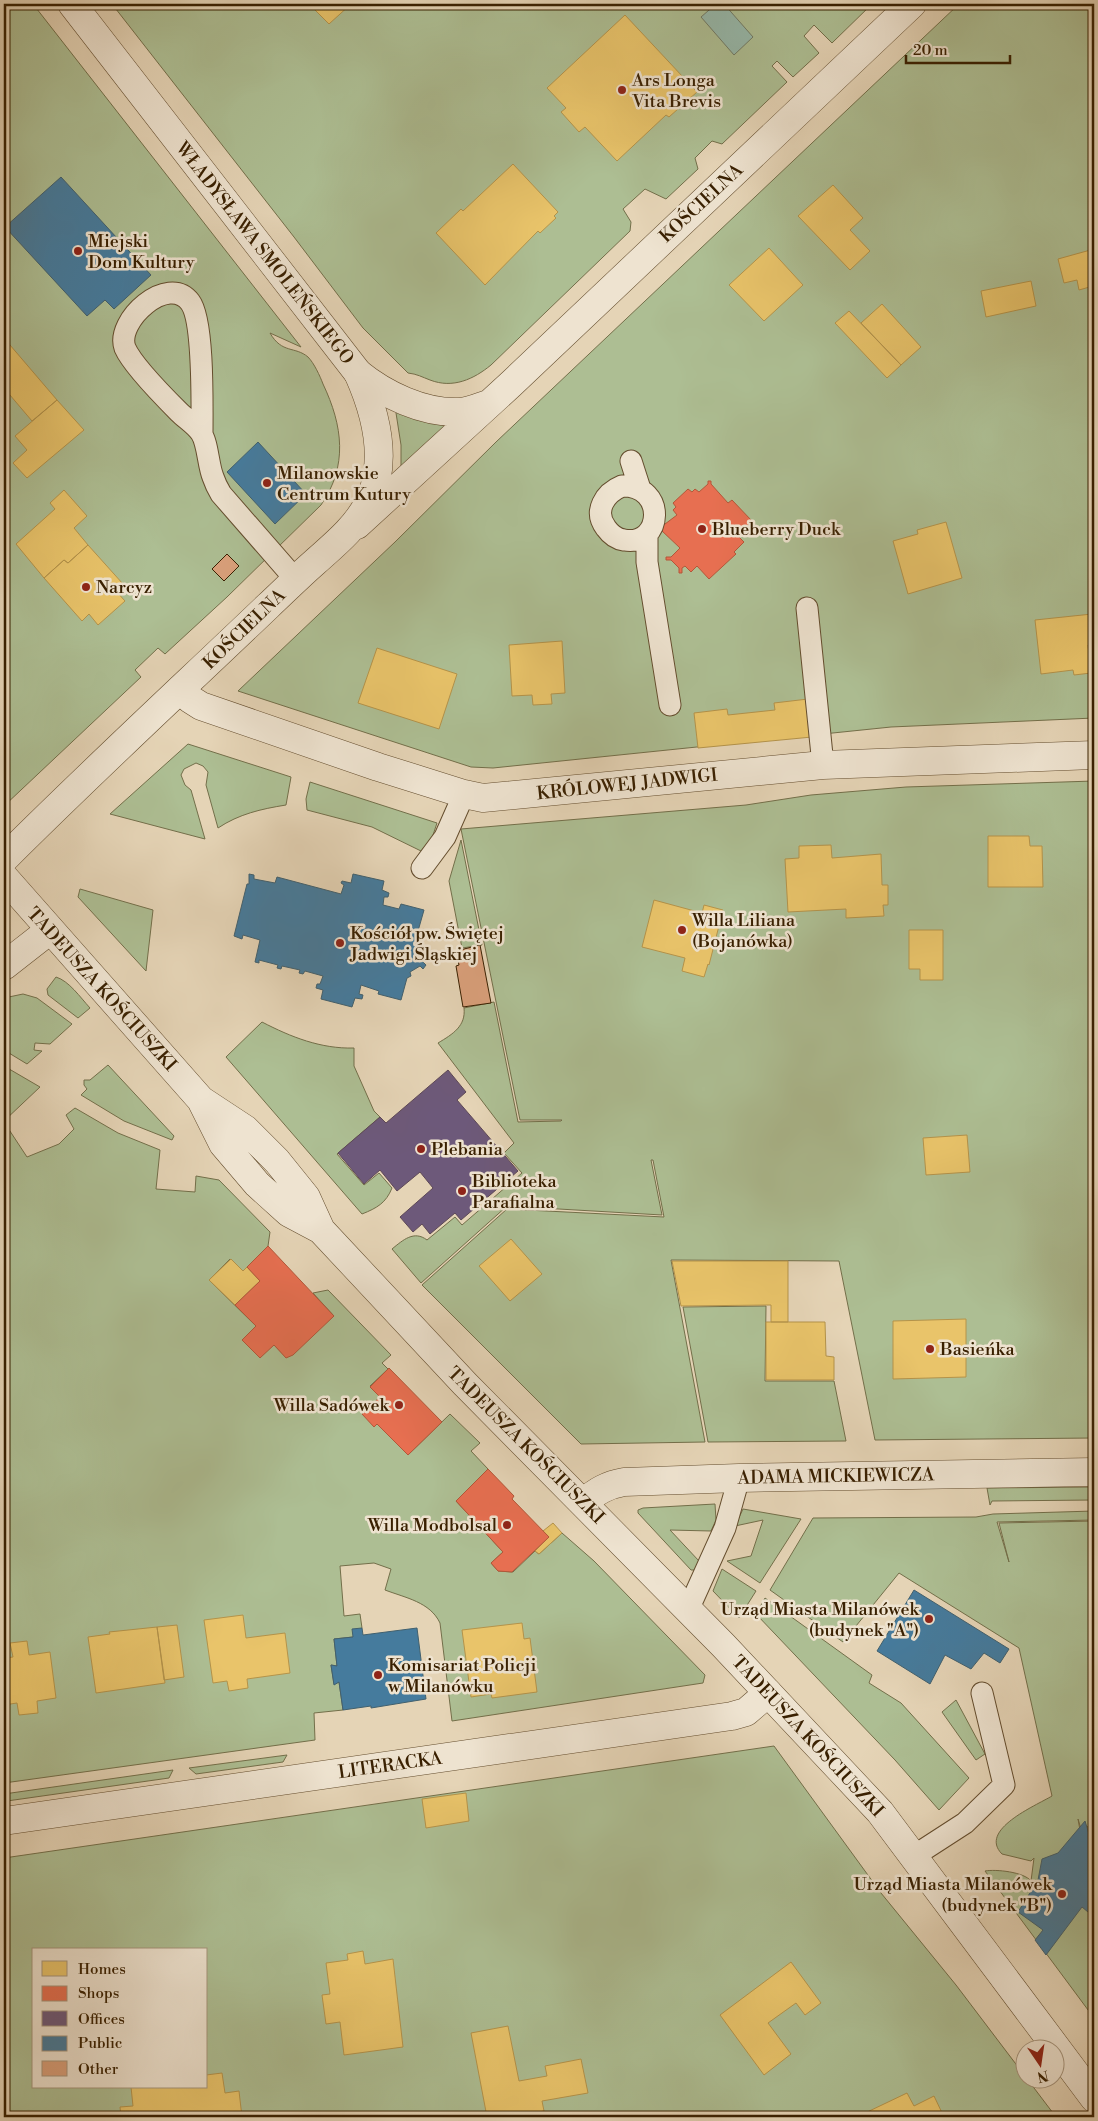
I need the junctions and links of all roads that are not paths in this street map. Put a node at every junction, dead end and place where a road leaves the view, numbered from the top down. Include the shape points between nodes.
1 (72, 4) edge
2 (912, 4) edge
3 (358, 373) junction
4 (490, 403) junction
5 (202, 434) junction
6 (631, 461) dead end
7 (640, 489) junction
8 (354, 528) junction
9 (647, 535) junction
10 (296, 580) junction
11 (807, 608) dead end
12 (181, 689) junction
13 (670, 705) dead end
14 (1094, 755) edge
15 (823, 764) junction
16 (464, 794) junction
17 (4, 859) edge
18 (422, 868) dead end
19 (4, 877) edge
20 (50, 930) junction
21 (4, 966) edge
22 (1094, 1472) edge
23 (738, 1478) junction
24 (584, 1502) junction
25 (688, 1610) junction
26 (768, 1693) junction
27 (982, 1693) dead end
28 (4, 1821) edge
29 (914, 1856) junction
30 (1094, 2098) edge

1 - 3 street, WŁADYSŁAWA SMOLEŃSKIEGO
2 - 4 street, KOŚCIELNA
3 - 4 street, KOŚCIELNA via 374,385 430,410 460,412
3 - 8 street, WŁADYSŁAWA SMOLEŃSKIEGO via 375,420 379,455 375,483
4 - 8 street, KOŚCIELNA
5 - 5 lane via 132,361 125,347 128,322 160,294 170,292 186,298 197,319 203,396
5 - 10 lane via 213,478 221,494
6 - 7 lane
7 - 9 lane via 651,499 654,508
7 - 9 lane via 622,486 613,490 605,497 601,515 604,526 615,538 631,542
8 - 10 street, KOŚCIELNA
9 - 13 lane via 647,562
10 - 12 street, KOŚCIELNA
11 - 15 lane
12 - 16 street, KRÓLOWEJ JADWIGI via 201,706
12 - 17 street, KOŚCIELNA
14 - 15 street, KRÓLOWEJ JADWIGI
15 - 16 street, KRÓLOWEJ JADWIGI via 483,798
16 - 18 lane via 445,837
19 - 20 street, TADEUSZA KOŚCIUSZKI
20 - 21 street
20 - 24 street, TADEUSZA KOŚCIUSZKI via 201,1100 223,1144 257,1184 289,1213 321,1230 466,1384
22 - 23 street, ADAMA MICKIEWICZA
23 - 24 street, ADAMA MICKIEWICZA via 610,1484
23 - 25 lane via 725,1528
24 - 25 street, TADEUSZA KOŚCIUSZKI
25 - 26 street, TADEUSZA KOŚCIUSZKI
26 - 28 street, LITERACKA via 746,1712 732,1716
26 - 29 street, TADEUSZA KOŚCIUSZKI via 880,1812
27 - 29 lane via 1004,1785 965,1823
29 - 30 street, TADEUSZA KOŚCIUSZKI

